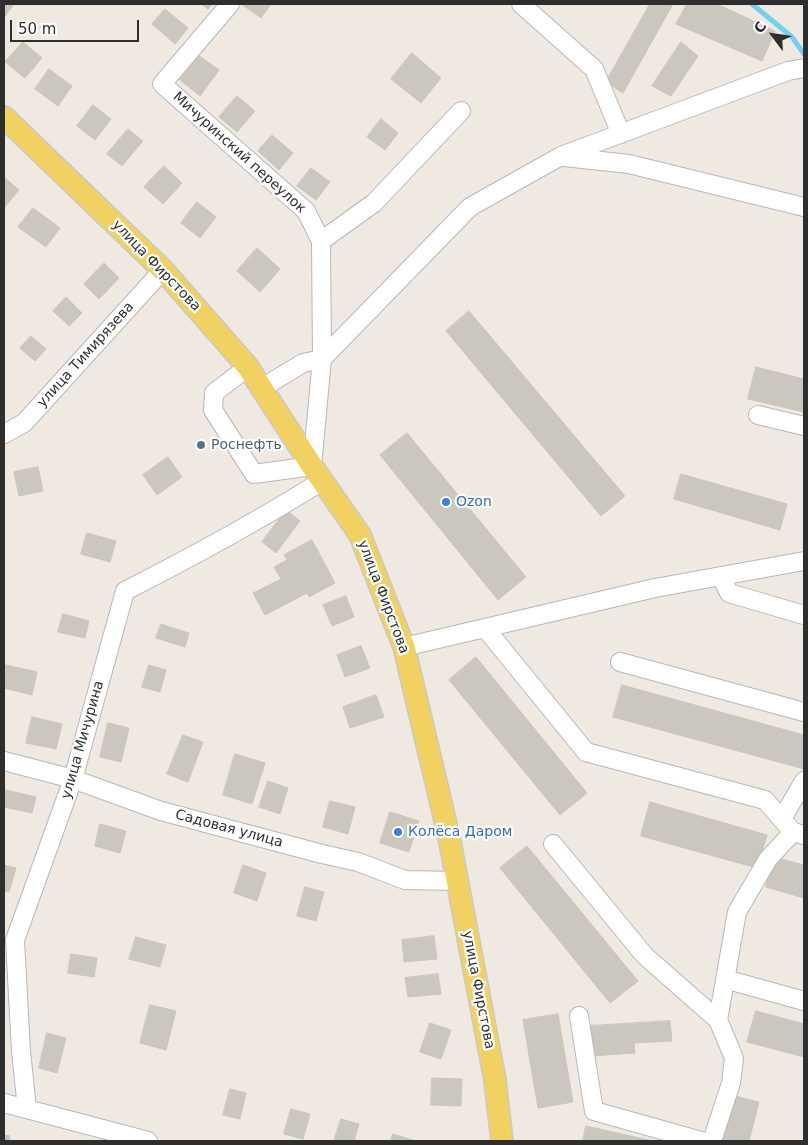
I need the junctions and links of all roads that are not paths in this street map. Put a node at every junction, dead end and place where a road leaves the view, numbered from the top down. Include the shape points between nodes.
1 (230, 4) edge
2 (521, 4) edge
3 (796, 69) edge
4 (461, 111) dead end
5 (4, 117) edge
6 (621, 134) junction
7 (561, 156) junction
8 (804, 207) edge
9 (322, 240) junction
10 (163, 270) junction
11 (322, 359) junction
12 (248, 367) junction
13 (262, 388) junction
14 (758, 415) dead end
15 (804, 426) edge
16 (4, 434) edge
17 (317, 474) junction
18 (804, 561) edge
19 (721, 576) junction
20 (804, 615) edge
21 (484, 628) junction
22 (404, 647) junction
23 (620, 662) dead end
24 (804, 712) edge
25 (4, 761) edge
26 (73, 779) junction
27 (804, 781) edge
28 (782, 819) junction
29 (799, 834) edge
30 (553, 844) dead end
31 (457, 881) junction
32 (725, 979) junction
33 (804, 1000) edge
34 (579, 1016) dead end
35 (718, 1020) junction
36 (4, 1103) edge
37 (27, 1109) junction
38 (148, 1141) edge
39 (502, 1141) edge
40 (701, 1141) edge
41 (712, 1141) edge

1 - 9 street, Мичуринский переулок via 162,84 306,211
2 - 6 street via 594,69
3 - 6 street
4 - 9 street via 374,203
5 - 10 main road, улица Фирстова
6 - 7 street
7 - 8 street via 629,164
7 - 11 street via 470,206
9 - 11 street, Мичуринский переулок
10 - 12 main road, улица Фирстова
10 - 16 street, улица Тимирязева via 24,423
11 - 13 street via 303,363
11 - 17 street, Мичуринский переулок
12 - 13 main road, улица Фирстова
12 - 17 street via 214,393 213,410 254,474
13 - 17 main road, улица Фирстова
14 - 15 street
17 - 22 main road, улица Фирстова via 360,535
17 - 26 street, улица Мичурина via 275,510 125,591
18 - 19 street
19 - 20 street via 729,593
19 - 21 street
21 - 22 street
21 - 28 street via 586,752 765,800
22 - 31 main road, улица Фирстова
23 - 24 street
25 - 26 street, Садовая улица
26 - 31 street, Садовая улица via 161,811 358,862 405,880
26 - 37 street, улица Мичурина via 15,940
27 - 28 street
28 - 29 street
29 - 32 street via 768,859 737,912
30 - 35 street via 645,956
31 - 39 main road, улица Фирстова via 495,1080
32 - 33 street
32 - 35 street
34 - 40 street via 594,1110
35 - 41 street via 734,1058 731,1083
36 - 37 street
37 - 38 street

